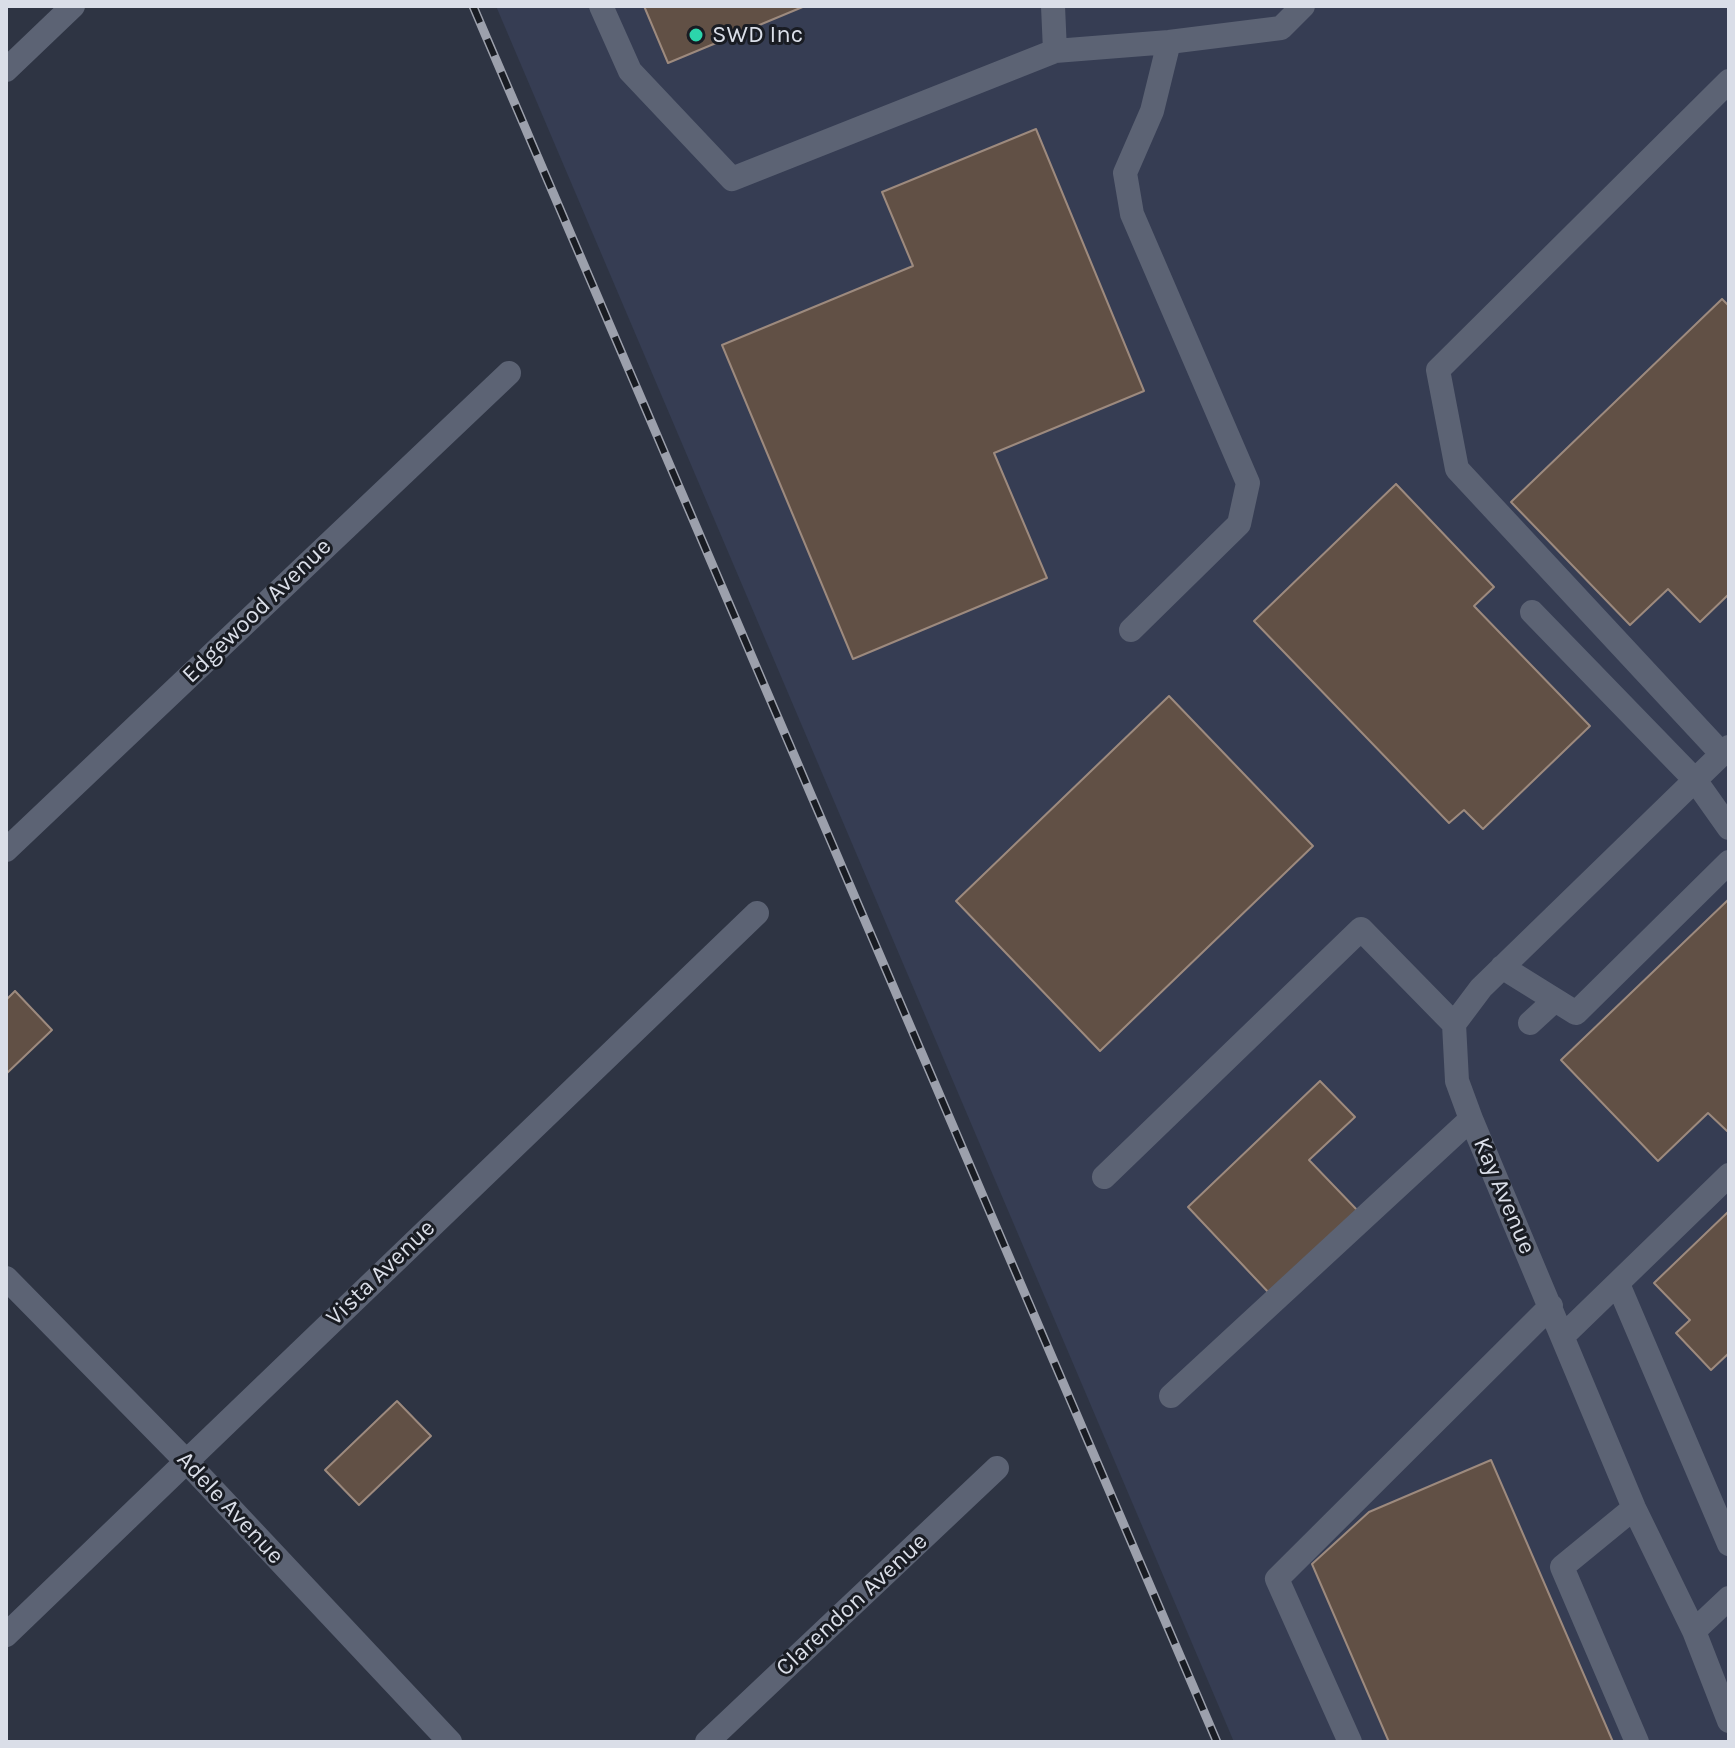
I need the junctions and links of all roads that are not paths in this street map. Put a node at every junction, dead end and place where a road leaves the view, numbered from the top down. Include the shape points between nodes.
1 (73, 6) edge
2 (601, 6) edge
3 (1053, 6) edge
4 (1303, 6) edge
5 (1169, 42) junction
6 (1055, 51) junction
7 (6, 70) edge
8 (1729, 81) edge
9 (509, 373) dead end
10 (1532, 612) dead end
11 (1131, 630) dead end
12 (1726, 751) edge
13 (1695, 780) junction
14 (1729, 828) edge
15 (6, 850) edge
16 (1729, 862) edge
17 (757, 913) dead end
18 (1502, 967) junction
19 (1555, 1000) junction
20 (1530, 1023) dead end
21 (1454, 1024) junction
22 (1471, 1119) junction
23 (1729, 1175) edge
24 (1104, 1177) dead end
25 (6, 1278) edge
26 (1618, 1284) junction
27 (1551, 1306) junction
28 (1563, 1336) junction
29 (1171, 1396) dead end
30 (185, 1460) junction
31 (997, 1468) dead end
32 (1634, 1508) junction
33 (1729, 1544) edge
34 (1729, 1598) edge
35 (1694, 1631) junction
36 (6, 1635) edge
37 (1728, 1718) edge
38 (450, 1742) edge
39 (707, 1742) edge
40 (1350, 1742) edge
41 (1637, 1742) edge

1 - 7 street
2 - 6 street via 630,71 732,179
3 - 6 street
4 - 5 street via 1281,28
5 - 6 street
5 - 11 street via 1152,111 1125,173 1132,214 1248,483 1239,524
8 - 12 street via 1438,370 1457,469
9 - 15 street, Edgewood Avenue
10 - 13 street
12 - 13 street
13 - 14 street
13 - 18 street
16 - 19 street via 1576,1013
17 - 30 street, Vista Avenue
18 - 19 street
18 - 21 street
19 - 20 street
21 - 22 street, Kay Avenue via 1457,1081
21 - 24 street via 1361,929
22 - 27 street, Kay Avenue
22 - 29 street
23 - 26 street
25 - 30 street, Adele Avenue
26 - 28 street
26 - 33 street
27 - 28 street, Kay Avenue
27 - 40 street via 1277,1579
28 - 32 street, Kay Avenue
30 - 36 street, Vista Avenue
30 - 38 street, Adele Avenue
31 - 39 street, Clarendon Avenue
32 - 35 street, Kay Avenue
32 - 41 street via 1562,1567
34 - 35 street
35 - 37 street, Kay Avenue

